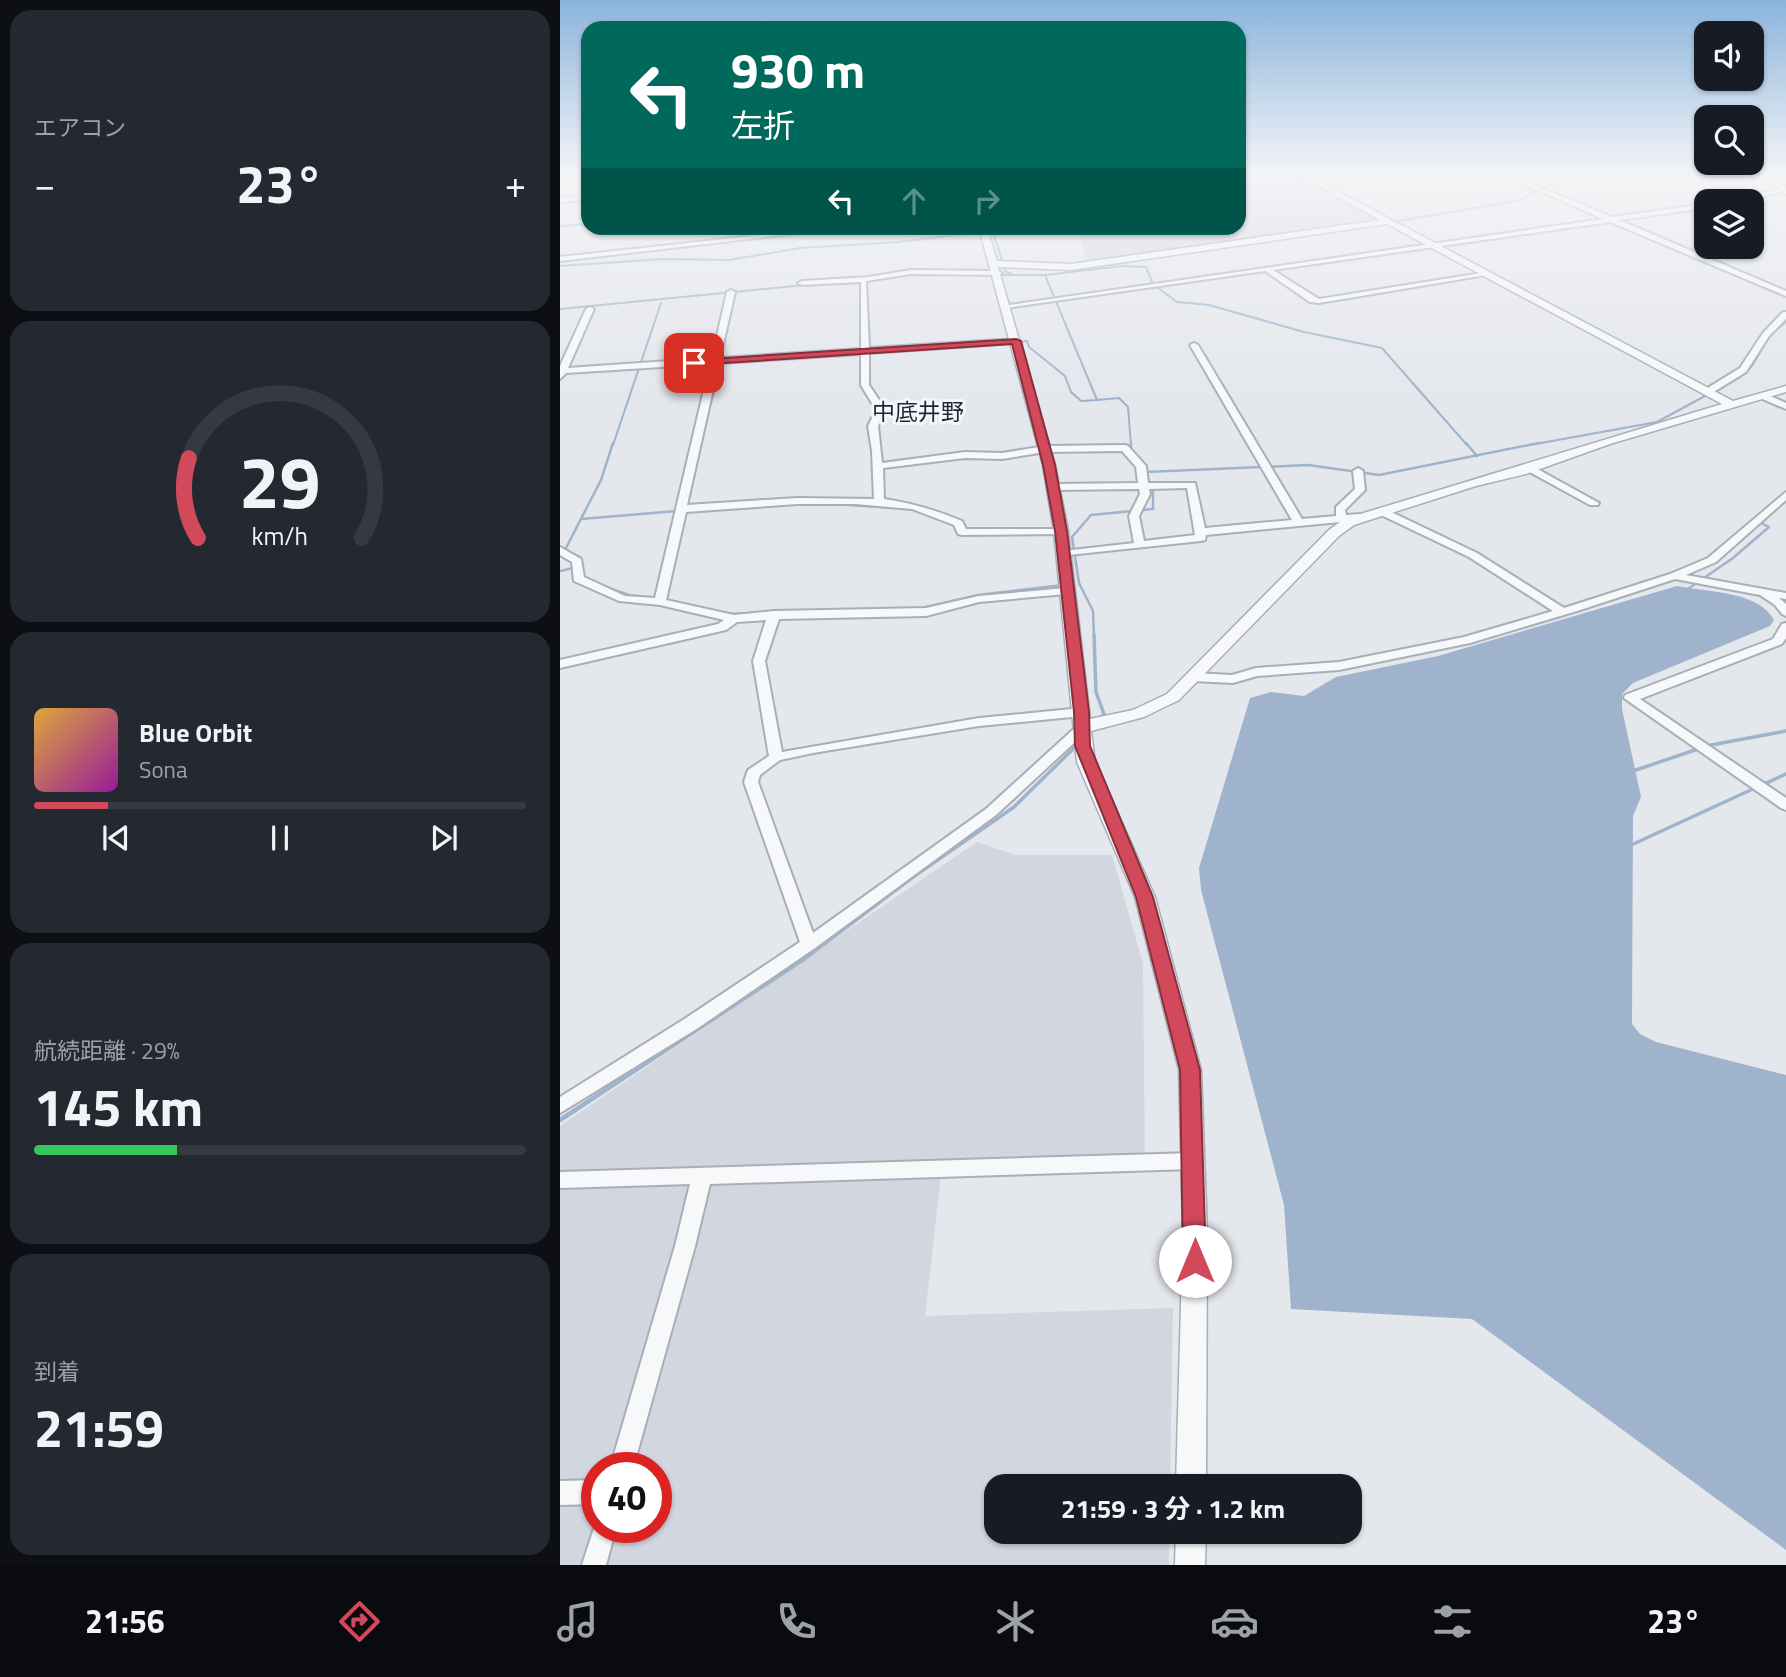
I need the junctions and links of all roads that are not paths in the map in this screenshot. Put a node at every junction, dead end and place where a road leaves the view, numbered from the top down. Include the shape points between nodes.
1 (644, 247) edge
2 (990, 247) edge
3 (1209, 247) edge
4 (1420, 247) edge
5 (1438, 247) edge
6 (1676, 247) edge
7 (560, 258) edge
8 (1266, 269) junction
9 (997, 271) junction
10 (1489, 274) junction
11 (802, 283) dead end
12 (864, 283) dead end
13 (731, 292) dead end
14 (1786, 294) edge
15 (1006, 306) junction
16 (590, 309) dead end
17 (1786, 314) edge
18 (1016, 341) junction
19 (1194, 345) dead end
20 (866, 351) junction
21 (715, 361) junction
22 (561, 373) edge
23 (1786, 389) edge
24 (1713, 394) junction
25 (1763, 396) junction
26 (1733, 405) junction
27 (1786, 406) edge
28 (1045, 449) junction
29 (878, 466) junction
30 (1529, 468) junction
31 (1358, 471) dead end
32 (1053, 487) junction
33 (1144, 489) junction
34 (1786, 495) edge
35 (1594, 503) dead end
36 (879, 504) junction
37 (682, 509) junction
38 (1381, 511) junction
39 (1361, 517) junction
40 (1342, 519) junction
41 (1298, 524) junction
42 (1061, 531) junction
43 (1200, 532) junction
44 (1140, 546) junction
45 (560, 550) edge
46 (1063, 554) junction
47 (1674, 576) junction
48 (1066, 591) junction
49 (1758, 591) junction
50 (1786, 596) edge
51 (660, 602) junction
52 (1563, 612) junction
53 (1786, 612) edge
54 (774, 615) junction
55 (734, 619) junction
56 (1786, 627) edge
57 (560, 664) edge
58 (1193, 677) junction
59 (1082, 721) junction
60 (776, 757) junction
61 (1786, 805) edge
62 (809, 944) junction
63 (560, 1106) edge
64 (1193, 1161) junction
65 (702, 1176) junction
66 (560, 1180) edge
67 (626, 1452) edge
68 (1191, 1474) edge
69 (581, 1492) edge
70 (560, 1493) edge
71 (600, 1543) edge
72 (1191, 1544) edge
73 (594, 1565) edge
74 (1190, 1565) edge

1 - 7 street
2 - 9 street
3 - 9 street via 1071,267
4 - 8 street
5 - 10 street
6 - 14 street
8 - 10 street via 1319,301
8 - 15 street
9 - 11 street via 911,272
9 - 15 street
10 - 24 street
12 - 20 street
13 - 21 street
15 - 18 street
16 - 22 street
17 - 24 street via 1743,370
18 - 20 street
18 - 28 street
19 - 41 street
20 - 21 street
20 - 29 street via 865,386 881,410 873,426
21 - 22 street
21 - 37 street
23 - 25 street
24 - 26 street
25 - 26 street
25 - 27 street
26 - 30 street
28 - 29 street
28 - 32 street
28 - 33 street via 1125,447 1141,466
29 - 36 street
30 - 35 street
30 - 38 street
31 - 40 street via 1360,490 1340,509
32 - 33 street
32 - 42 street
33 - 43 street via 1191,485
33 - 44 street via 1149,507 1134,516
34 - 47 street via 1712,560
36 - 37 street via 792,501
36 - 42 street via 914,507 958,523 962,532
37 - 51 street
38 - 39 street
38 - 52 street via 1473,555
39 - 40 street
39 - 58 street via 1334,533
40 - 41 street
41 - 43 street
42 - 46 street
43 - 44 street via 1201,538
44 - 46 street
45 - 51 street via 577,561 579,581 623,598
46 - 48 street
47 - 49 street
47 - 52 street
48 - 54 street via 979,599 926,612
48 - 59 street
49 - 50 street
49 - 53 street
51 - 55 street
52 - 58 street via 1466,640 1352,664 1256,672 1233,679
54 - 55 street
54 - 60 street via 759,661
55 - 57 street via 722,627
56 - 61 street via 1778,641 1630,698
58 - 59 street via 1158,706 1093,723
59 - 60 street via 979,722
59 - 62 street via 991,812
59 - 64 street via 1086,762 1145,897 1190,1070
60 - 62 street via 753,773 751,782
62 - 63 street
64 - 65 street
64 - 68 street
65 - 66 street
65 - 67 street
69 - 70 street
71 - 73 street
72 - 74 street

